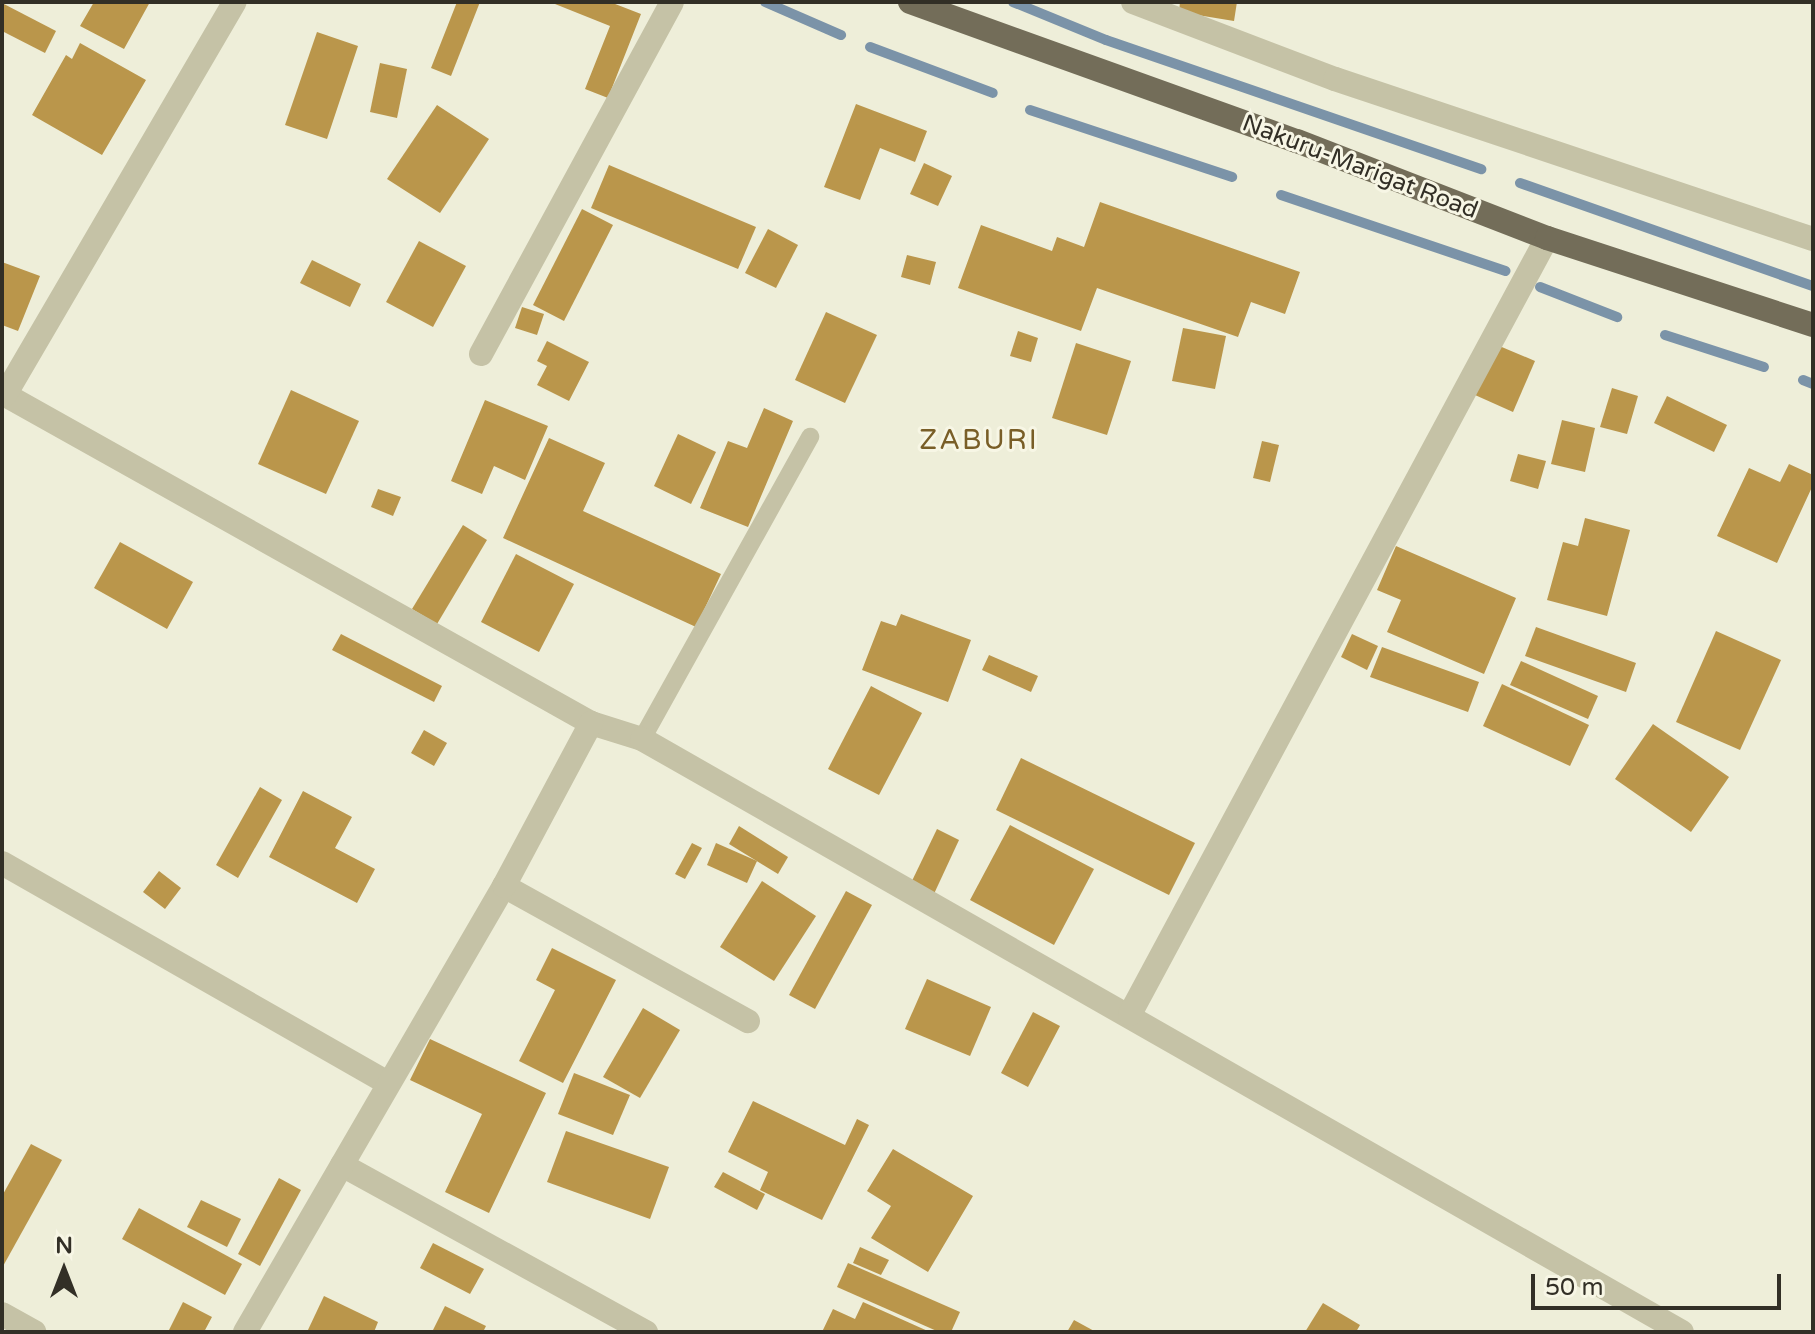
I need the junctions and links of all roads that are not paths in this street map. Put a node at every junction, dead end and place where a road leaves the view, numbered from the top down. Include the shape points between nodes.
1 (235, 2) edge
2 (671, 2) edge
3 (910, 2) edge
4 (1133, 2) edge
5 (1547, 238) junction
6 (1813, 239) edge
7 (1813, 325) edge
8 (481, 354) dead end
9 (4, 394) edge
10 (810, 437) dead end
11 (591, 723) junction
12 (642, 739) junction
13 (2, 863) edge
14 (504, 886) junction
15 (1130, 1014) junction
16 (748, 1021) dead end
17 (386, 1082) junction
18 (342, 1165) junction
19 (2, 1314) edge
20 (34, 1332) edge
21 (245, 1332) edge
22 (646, 1332) edge
23 (1682, 1332) edge

1 - 9 street
2 - 8 street
3 - 5 main road, Nakuru-Marigat Road via 1297,141
4 - 6 street via 1335,79
5 - 7 main road, Nakuru-Marigat Road
5 - 15 street
9 - 11 street
10 - 12 lane
11 - 12 street
11 - 14 street
12 - 15 street
13 - 17 street
14 - 16 street
14 - 17 street
15 - 23 street
17 - 18 street
18 - 21 street
18 - 22 street
19 - 20 street

